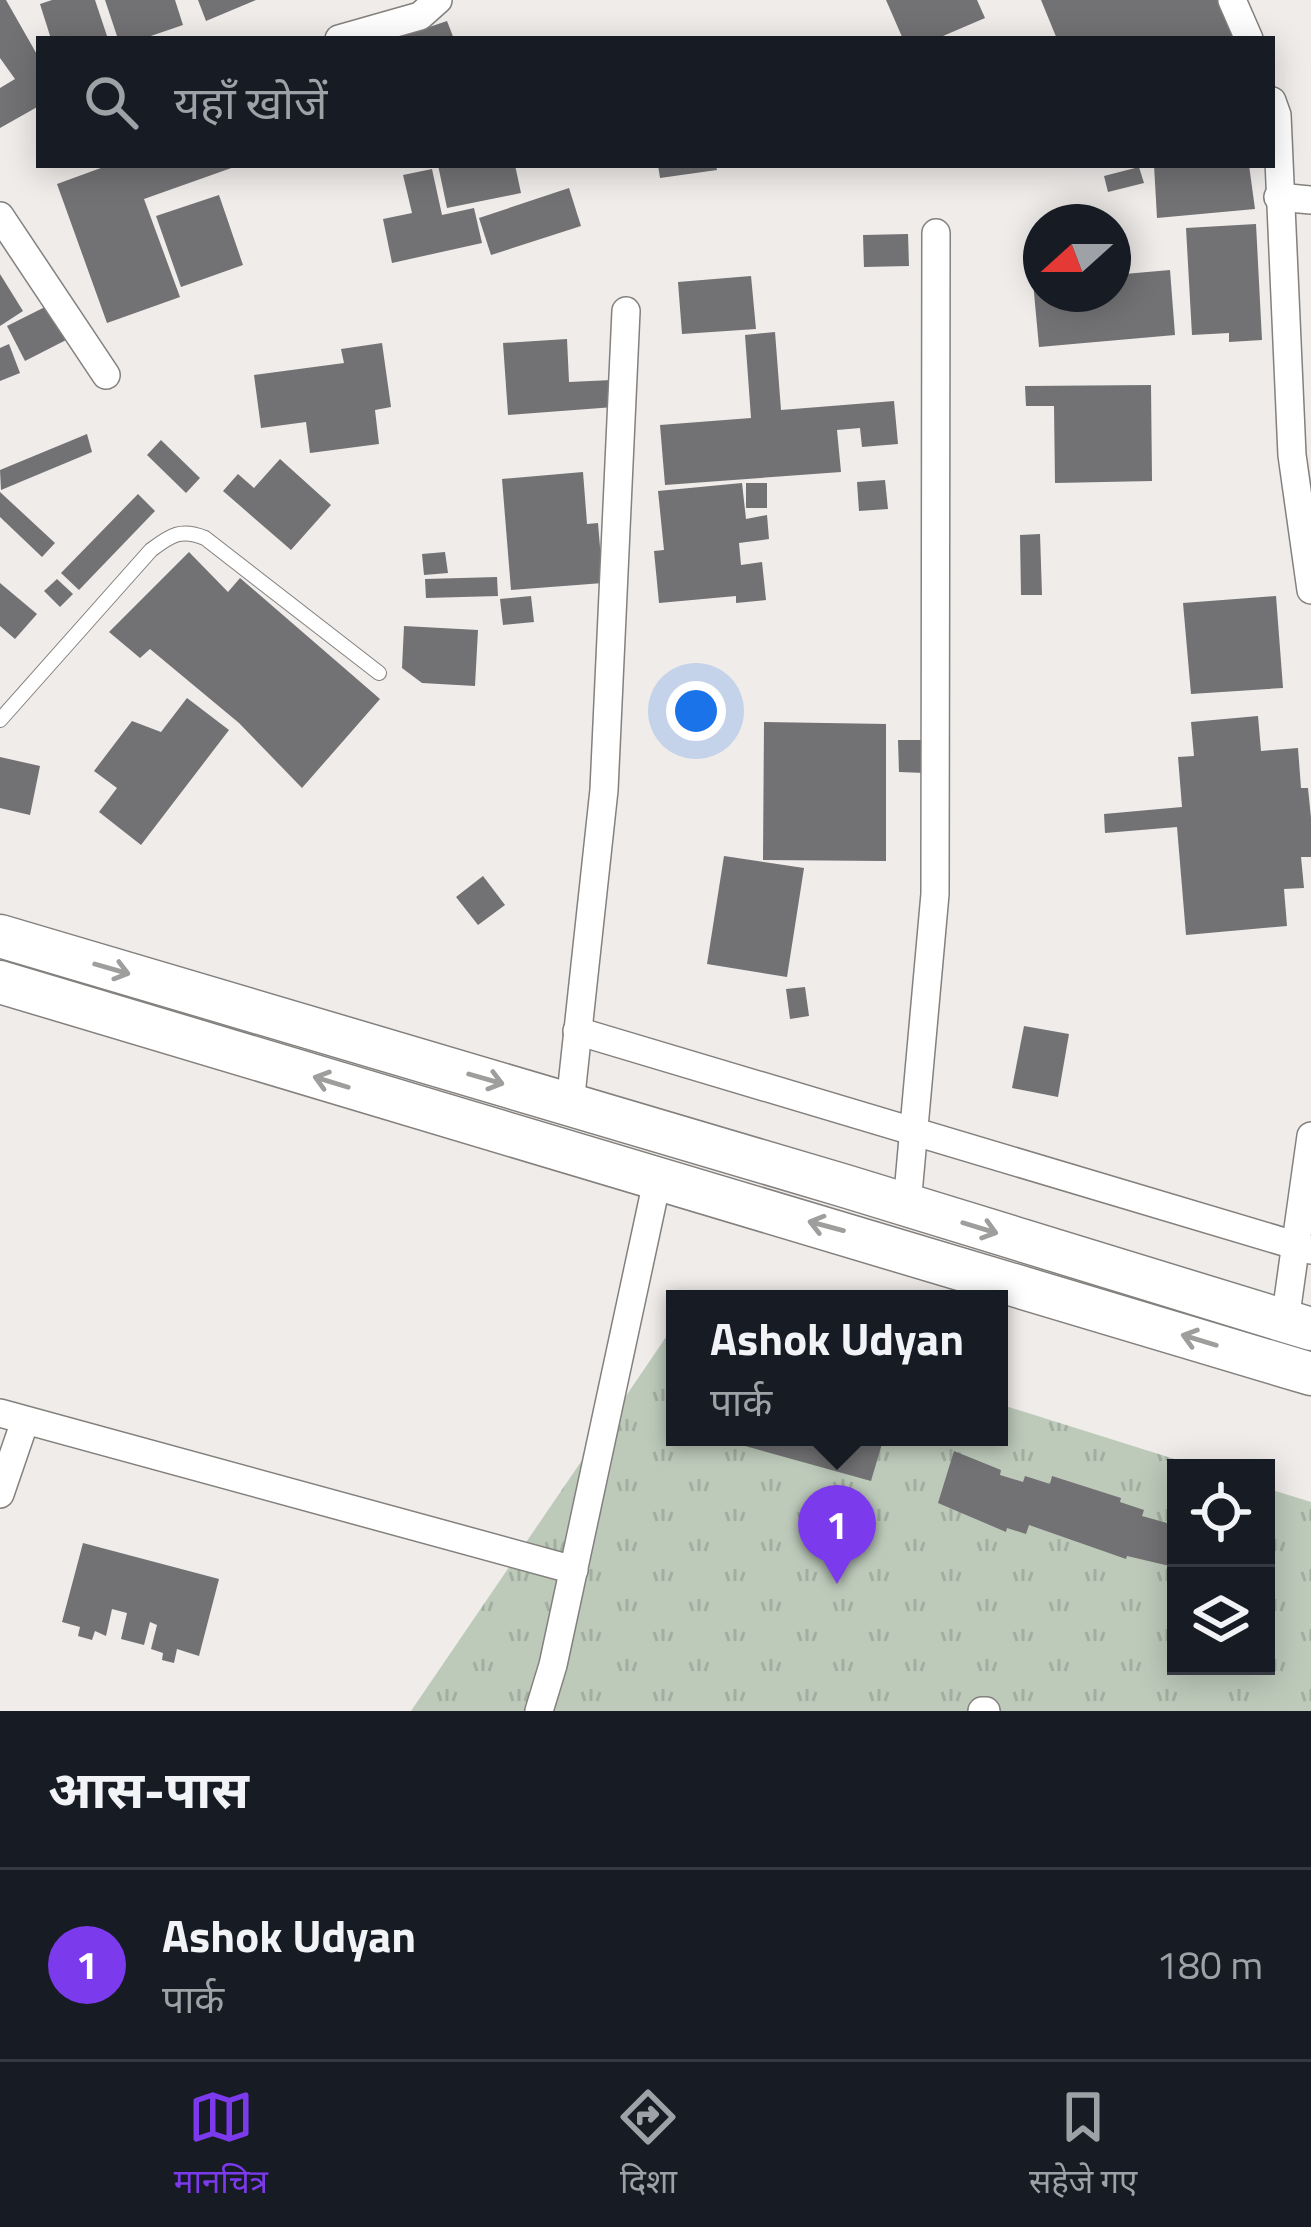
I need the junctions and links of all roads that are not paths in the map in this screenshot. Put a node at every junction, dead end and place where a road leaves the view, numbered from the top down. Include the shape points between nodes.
1 (438, 0) edge
2 (1232, 0) edge
3 (350, 36) edge
4 (1248, 36) edge
5 (1275, 108) edge
6 (1278, 197) junction
7 (1311, 200) edge
8 (4, 228) edge
9 (936, 233) dead end
10 (626, 311) dead end
11 (106, 376) dead end
12 (1302, 456) edge
13 (1311, 590) edge
14 (379, 673) dead end
15 (0, 720) edge
16 (0, 936) edge
17 (0, 982) edge
18 (577, 1031) junction
19 (569, 1104) junction
20 (913, 1131) junction
21 (1311, 1136) edge
22 (657, 1181) junction
23 (907, 1205) junction
24 (1302, 1247) edge
25 (973, 1286) edge
26 (1008, 1295) edge
27 (1298, 1325) edge
28 (1311, 1374) edge
29 (13, 1417) edge
30 (0, 1494) edge
31 (574, 1570) junction
32 (539, 1711) edge

1 - 3 street via 420,16
2 - 4 street
5 - 6 street
6 - 7 street
6 - 12 street
8 - 11 street
9 - 20 street via 935,894
10 - 18 street via 604,790
12 - 13 street
14 - 15 lane via 188,531 151,550
16 -> 19 main road
22 -> 17 main road
18 - 19 street
18 - 20 street
19 - 23 main road
20 - 23 street
20 - 24 street
21 - 24 street
25 -> 22 main road
22 - 31 street
23 -> 27 main road
24 - 27 street
28 -> 26 main road
29 - 30 street
29 - 31 street
31 - 32 street

